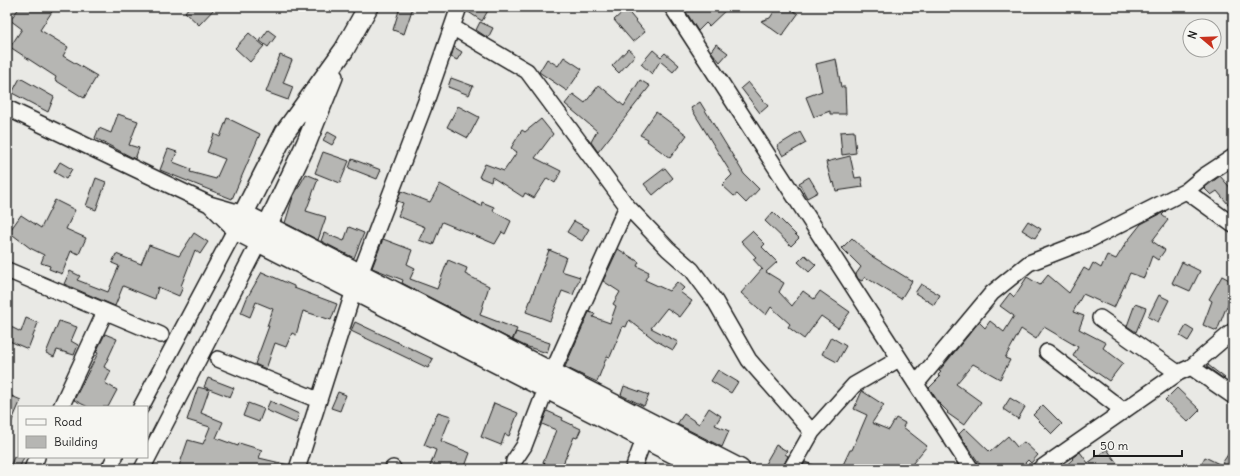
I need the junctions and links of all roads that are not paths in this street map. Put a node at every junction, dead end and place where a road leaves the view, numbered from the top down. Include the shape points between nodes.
1 (368, 7) edge
2 (458, 7) edge
3 (672, 7) edge
4 (452, 27) junction
5 (344, 50) junction
6 (7, 108) edge
7 (1233, 158) edge
8 (1186, 191) junction
9 (627, 206) junction
10 (240, 222) junction
11 (1233, 225) edge
12 (263, 234) junction
13 (7, 270) edge
14 (357, 282) junction
15 (105, 312) junction
16 (1100, 318) dead end
17 (1233, 331) edge
18 (161, 335) dead end
19 (1047, 352) dead end
20 (218, 358) dead end
21 (899, 359) junction
22 (1184, 370) junction
23 (549, 381) junction
24 (916, 384) junction
25 (1233, 396) edge
26 (318, 400) junction
27 (61, 406) edge
28 (142, 406) edge
29 (1124, 411) junction
30 (812, 432) junction
31 (644, 438) junction
32 (148, 457) edge
33 (37, 458) edge
34 (114, 458) edge
35 (148, 458) edge
36 (32, 469) edge
37 (108, 469) edge
38 (142, 469) edge
39 (297, 469) edge
40 (513, 469) edge
41 (633, 469) edge
42 (704, 469) edge
43 (740, 469) edge
44 (791, 469) edge
45 (970, 469) edge
46 (1040, 469) edge

1 - 5 main road
2 - 4 street
3 - 21 street
4 - 9 street via 527,72
4 - 14 street
5 - 10 main road via 285,132
5 - 12 main road via 306,144
6 - 10 street via 209,204
7 - 8 street
8 - 11 street
8 - 24 street via 1091,239 1029,263 992,293
9 - 23 street
9 - 30 street via 692,270 749,360
10 - 12 main road
10 - 28 street
12 - 14 main road
12 - 32 street
13 - 15 street
14 - 23 main road
14 - 26 street
15 - 18 street
15 - 27 street
16 - 22 street
17 - 22 street
19 - 29 street
20 - 26 street
21 - 24 street
21 - 30 street via 854,385
22 - 25 street
22 - 29 street
23 - 31 main road
23 - 40 street via 524,446 514,461
23 - 43 main road
24 - 45 street
26 - 39 street
29 - 46 street
30 - 44 street
31 - 41 street
31 - 42 main road
33 - 36 street
34 - 37 street
35 - 38 street

